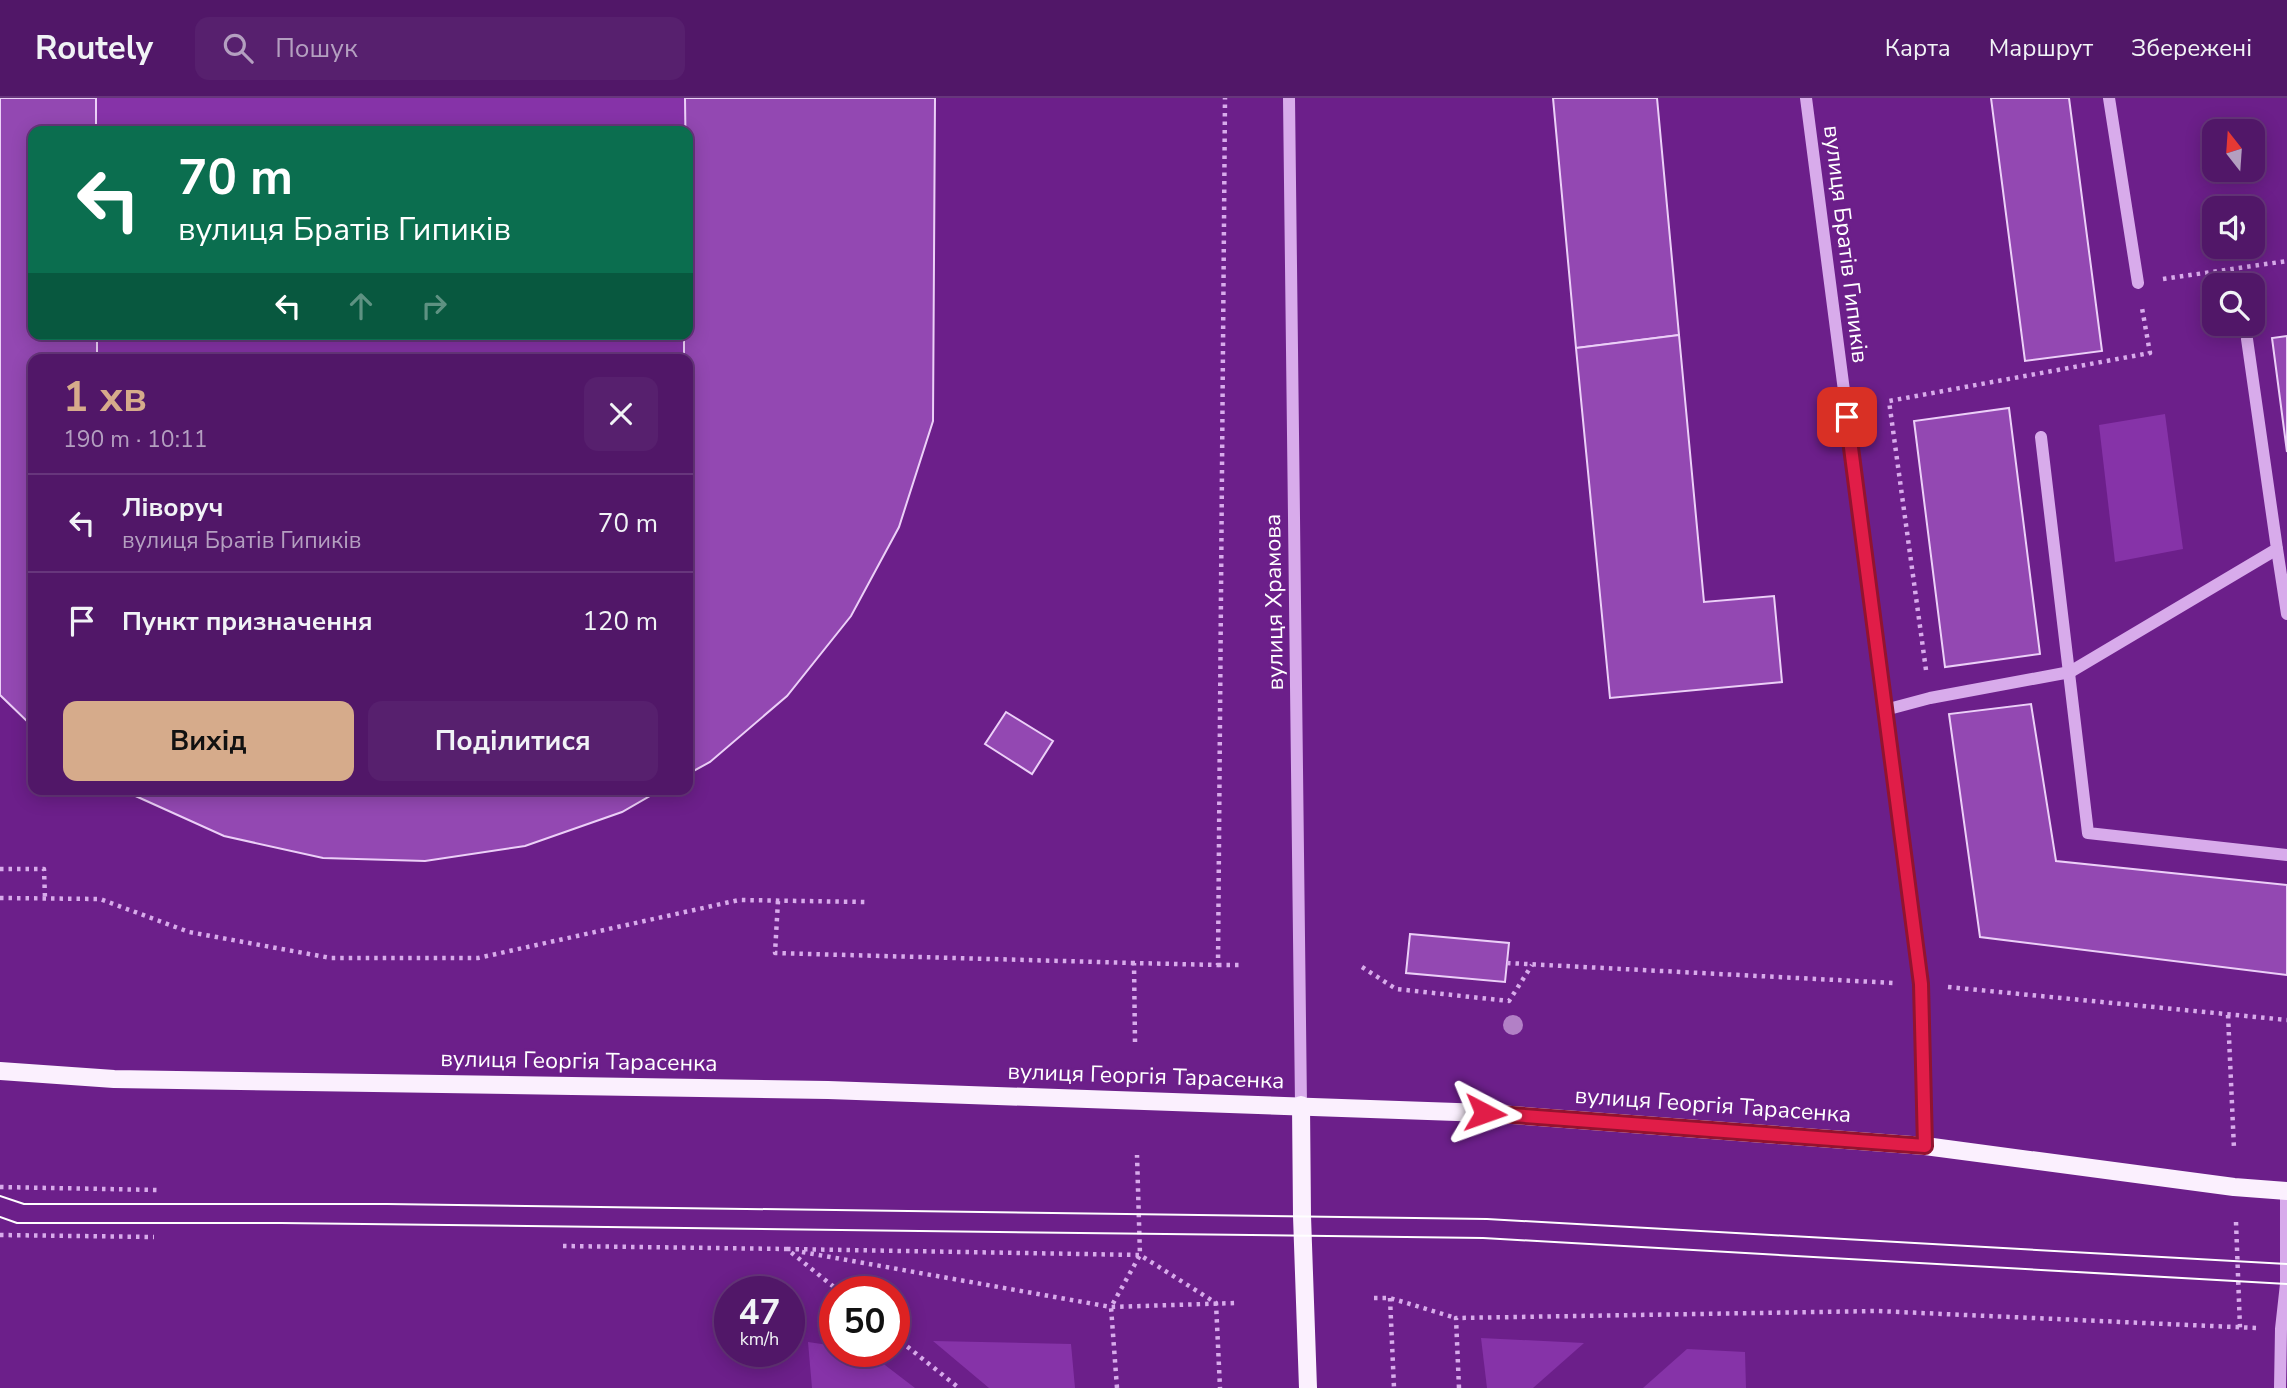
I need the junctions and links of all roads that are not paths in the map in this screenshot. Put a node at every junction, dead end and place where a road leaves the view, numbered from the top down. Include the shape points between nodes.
1 (1289, 98) edge
2 (1806, 98) edge
3 (2109, 98) edge
4 (2138, 283) road end
5 (2247, 339) dead end
6 (2040, 437) dead end
7 (2277, 549) junction
8 (2287, 614) edge
9 (2070, 672) junction
10 (1885, 710) junction
11 (2287, 855) edge
12 (0, 1071) edge
13 (1301, 1105) junction
14 (1925, 1146) junction
15 (2287, 1191) edge
16 (1308, 1388) edge
17 (2280, 1388) edge

1 - 13 street, вулиця Храмова
2 - 10 street, вулиця Братів Гипиків
3 - 4 street
5 - 7 street
6 - 9 street
7 - 8 street
7 - 9 street
9 - 10 street
9 - 11 street via 2088,833
10 - 14 street, вулиця Братів Гипиків via 1921,984
12 - 13 main road, вулиця Георгія Тарасенка via 114,1079 828,1090
13 - 14 main road, вулиця Георгія Тарасенка via 1485,1113
13 - 16 main road
14 - 15 main road, вулиця Георгія Тарасенка
15 - 17 street

